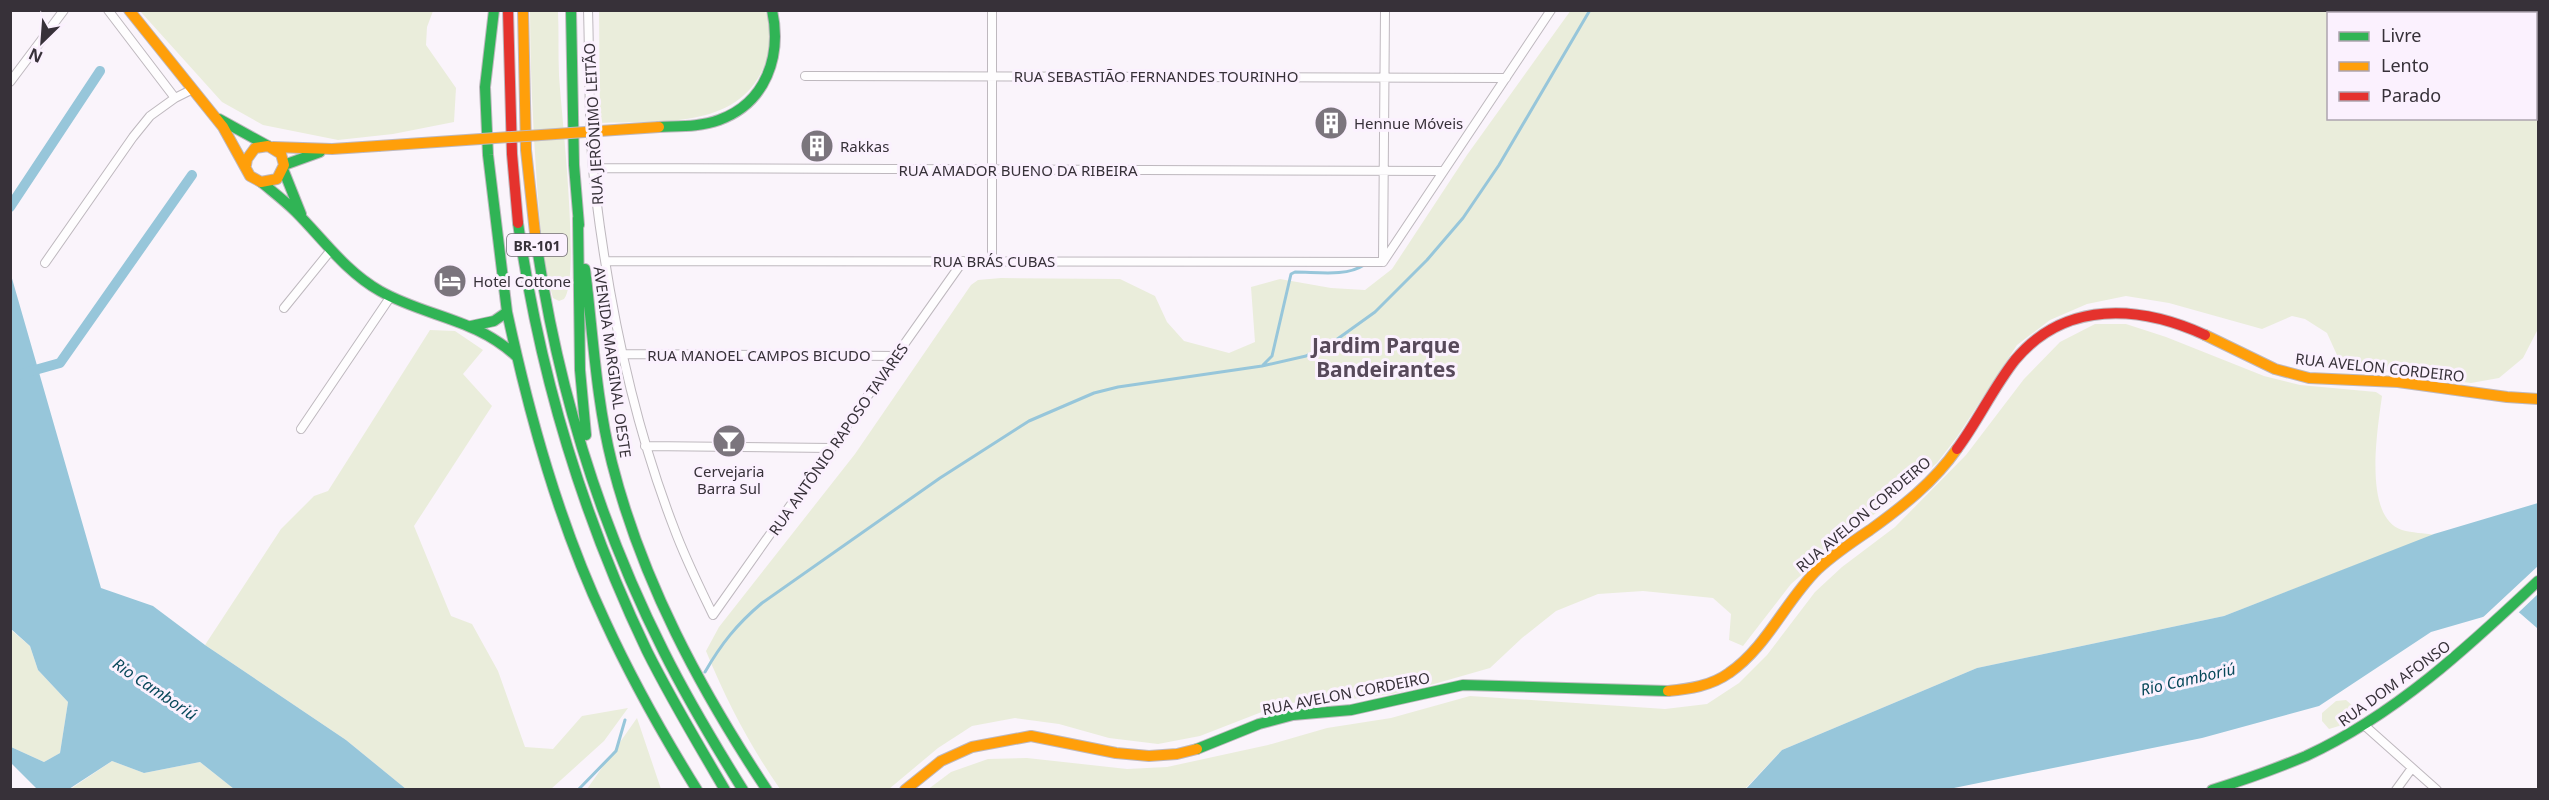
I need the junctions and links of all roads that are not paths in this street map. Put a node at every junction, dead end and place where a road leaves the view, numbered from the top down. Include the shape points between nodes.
1 (64, 10) edge
2 (108, 10) edge
3 (129, 10) edge
4 (494, 10) edge
5 (508, 10) edge
6 (523, 10) edge
7 (571, 10) edge
8 (588, 10) edge
9 (772, 10) edge
10 (992, 10) edge
11 (1385, 10) edge
12 (1551, 10) edge
13 (805, 76) dead end
14 (992, 76) junction
15 (1384, 77) junction
16 (1506, 78) junction
17 (10, 82) edge
18 (193, 90) junction
19 (175, 98) junction
20 (214, 115) junction
21 (270, 146) junction
22 (332, 149) junction
23 (246, 165) junction
24 (283, 167) junction
25 (593, 168) junction
26 (992, 170) junction
27 (1383, 171) junction
28 (1443, 171) junction
29 (261, 182) junction
30 (578, 218) junction
31 (305, 223) junction
32 (331, 250) junction
33 (606, 261) junction
34 (963, 261) junction
35 (993, 261) junction
36 (1383, 262) junction
37 (45, 263) dead end
38 (391, 297) junction
39 (284, 308) dead end
40 (507, 312) junction
41 (471, 326) junction
42 (621, 354) junction
43 (516, 356) junction
44 (897, 356) junction
45 (2538, 399) edge
46 (301, 429) dead end
47 (645, 446) junction
48 (832, 448) junction
49 (590, 473) junction
50 (2538, 581) edge
51 (712, 615) joint
52 (2364, 725) junction
53 (2412, 768) junction
54 (2252, 778) junction
55 (697, 789) edge
56 (725, 789) edge
57 (743, 789) edge
58 (767, 789) edge
59 (905, 789) edge
60 (2212, 789) edge
61 (2244, 789) edge
62 (2396, 789) edge
63 (2437, 789) edge

1 - 17 street
2 - 19 street
3 - 18 main road
4 - 40 main road via 485,87 488,155
5 - 56 main road, BR-101 via 510,127 519,228 537,333 565,443 596,535 633,623 676,708
6 - 49 main road, BR-101 via 525,123 535,232 554,343
7 - 30 main road, AVENIDA MARGINAL OESTE
8 - 25 street, RUA JERÔNIMO LEITÃO
9 - 22 main road, bridge via 777,45 768,75 749,102 718,120
10 - 14 street
11 - 15 street
12 - 16 street
13 - 14 street, RUA SEBASTIÃO FERNANDES TOURINHO
14 - 15 street, RUA SEBASTIÃO FERNANDES TOURINHO
14 - 26 street
15 - 16 street, RUA SEBASTIÃO FERNANDES TOURINHO
15 - 27 street
16 - 28 street
18 - 19 street
18 - 20 main road
19 - 37 street via 150,116 133,137
20 - 21 main road
20 - 23 main road
21 - 22 main road
21 - 23 main road via 255,148
21 - 24 main road via 281,154
22 - 24 main road
23 - 29 main road via 250,176
24 - 29 main road via 272,182
24 - 31 main road
25 - 26 street, RUA AMADOR BUENO DA RIBEIRA
25 - 33 street, RUA JERÔNIMO LEITÃO
26 - 27 street, RUA AMADOR BUENO DA RIBEIRA
26 - 35 street
27 - 28 street, RUA AMADOR BUENO DA RIBEIRA
27 - 36 street
28 - 36 street
29 - 31 main road
30 - 49 main road via 581,394
30 - 58 main road, AVENIDA MARGINAL OESTE via 604,427 622,498 657,592 685,650 735,741
31 - 32 main road
32 - 38 main road via 369,284
32 - 39 street
33 - 34 street, RUA BRÁS CUBAS
33 - 42 street, RUA JERÔNIMO LEITÃO
34 - 35 street, RUA BRÁS CUBAS
34 - 44 street, RUA ANTÔNIO RAPOSO TAVARES
35 - 36 street, RUA BRÁS CUBAS
38 - 41 main road
38 - 46 street
40 - 41 main road via 494,321
40 - 43 main road
41 - 43 main road via 499,340
42 - 44 street, RUA MANOEL CAMPOS BICUDO
42 - 47 street, RUA JERÔNIMO LEITÃO
43 - 55 main road via 548,477 575,553 628,670
44 - 48 street, RUA ANTÔNIO RAPOSO TAVARES
45 - 59 main road, RUA AVELON CORDEIRO via 2385,380 2299,377 2168,320 2135,313 2072,319 2041,335 2018,358 1947,463 1892,514 1819,568 1747,656 1717,681 1665,691 1463,685 1351,710 1293,715 1177,754 1116,753 1031,736 972,747 942,761
47 - 48 street
47 - 51 street, RUA JERÔNIMO LEITÃO via 674,529
48 - 51 street, RUA ANTÔNIO RAPOSO TAVARES
49 - 57 main road, BR-101 via 650,625 692,707
50 - 52 main road, RUA DOM AFONSO via 2468,647
52 - 53 street
52 - 54 main road, RUA DOM AFONSO
53 - 62 street
53 - 63 street
54 - 60 main road, RUA DOM AFONSO
54 - 61 main road

